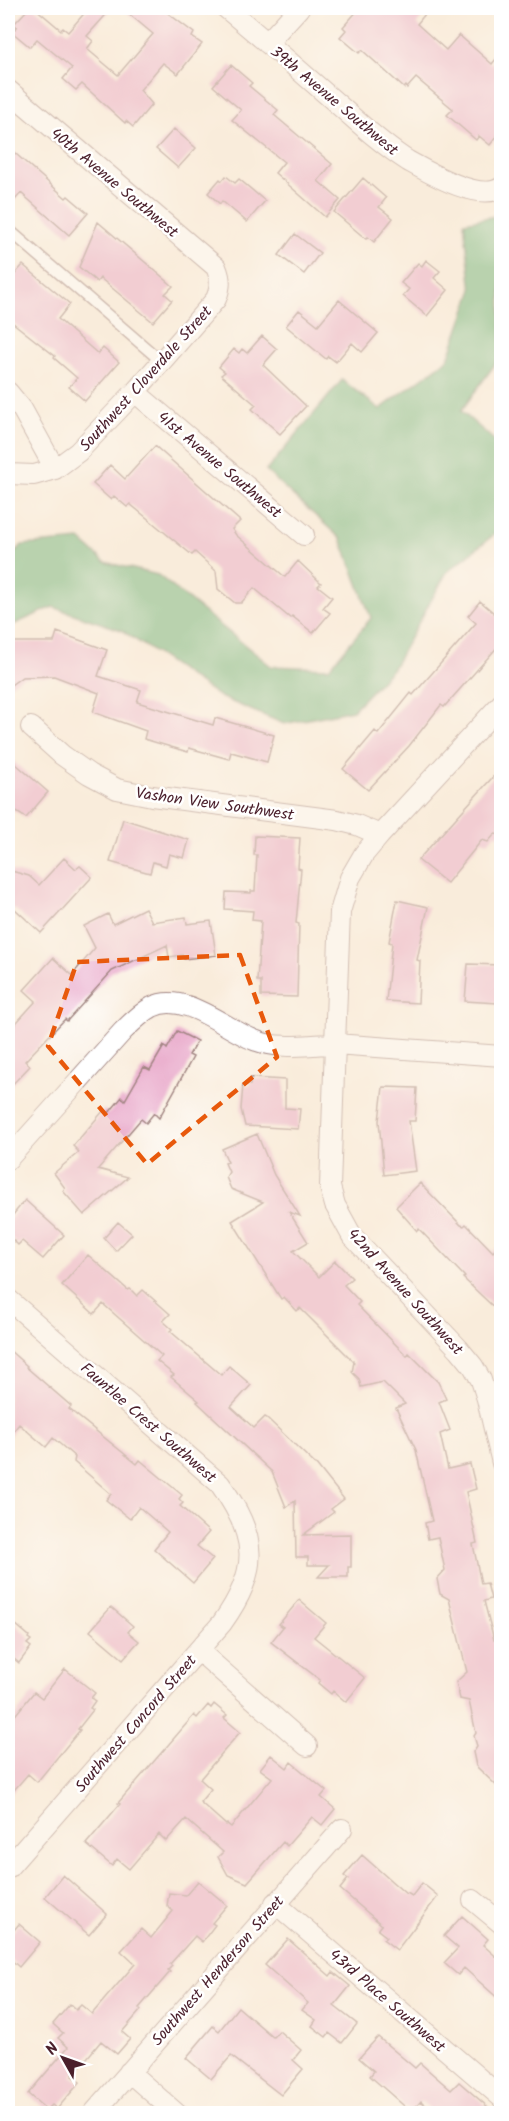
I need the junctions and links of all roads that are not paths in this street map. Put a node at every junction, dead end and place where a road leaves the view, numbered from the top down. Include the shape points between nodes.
1 (226, 8) edge
2 (299, 8) edge
3 (267, 43) junction
4 (8, 90) edge
5 (494, 189) edge
6 (8, 229) edge
7 (220, 276) joint
8 (161, 361) junction
9 (8, 392) edge
10 (135, 392) junction
11 (55, 469) junction
12 (8, 474) edge
13 (304, 535) dead end
14 (501, 703) edge
15 (31, 727) dead end
16 (380, 835) junction
17 (335, 1044) junction
18 (501, 1056) edge
19 (8, 1159) edge
20 (8, 1299) edge
21 (501, 1463) edge
22 (249, 1569) joint
23 (199, 1651) junction
24 (307, 1746) dead end
25 (342, 1829) dead end
26 (8, 1868) edge
27 (473, 1900) dead end
28 (276, 1903) junction
29 (501, 1924) edge
30 (129, 2072) junction
31 (501, 2098) edge
32 (93, 2114) edge
33 (177, 2114) edge

1 - 3 street, 39th Avenue Southwest
2 - 3 street
3 - 5 street, 39th Avenue Southwest via 407,160 467,189
4 - 7 street, 40th Avenue Southwest via 216,267
6 - 8 lane
7 - 8 street, Southwest Cloverdale Street via 216,298
8 - 10 street, Southwest Cloverdale Street
9 - 11 street via 22,409
10 - 11 street, Southwest Cloverdale Street via 78,452
10 - 13 street, 41st Avenue Southwest
11 - 12 street via 34,475
14 - 16 street, 42nd Avenue Southwest
15 - 16 street, Vashon View Southwest via 71,762 117,789 337,820
16 - 17 street, 42nd Avenue Southwest via 350,878 342,904
17 - 18 street
17 - 19 street via 275,1046 183,1005 153,1006 123,1031
17 - 21 street, 42nd Avenue Southwest via 330,1187 335,1205 352,1236 473,1366 487,1399
20 - 22 street, Fauntlee Crest Southwest via 220,1484 243,1524 250,1548
22 - 23 street, Southwest Concord Street via 235,1605
23 - 24 street
23 - 26 street, Southwest Concord Street
25 - 28 street, Southwest Henderson Street
27 - 29 street
28 - 30 street, Southwest Henderson Street
28 - 31 street, 43rd Place Southwest
30 - 32 street, Southwest Henderson Street
30 - 33 street

